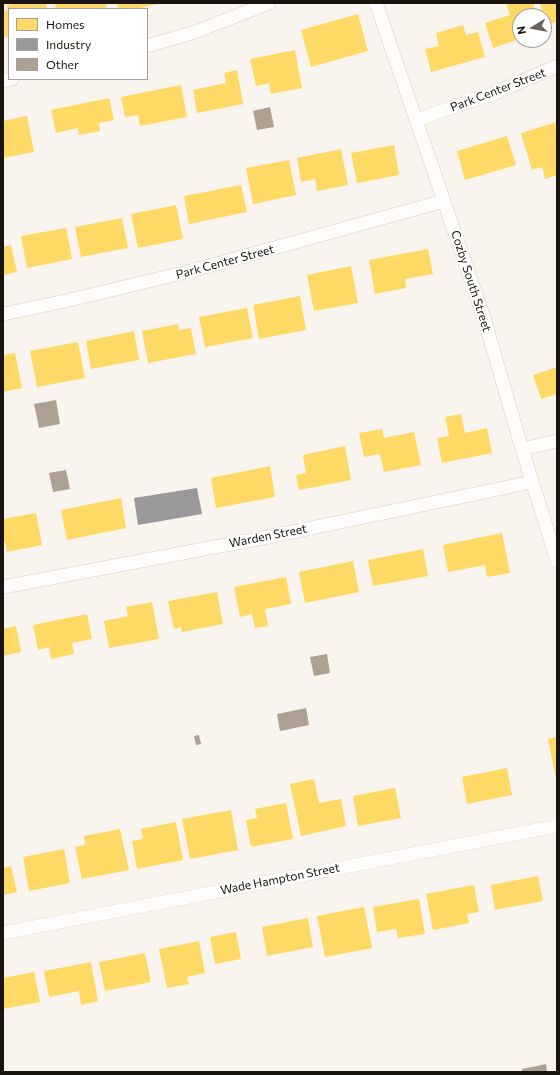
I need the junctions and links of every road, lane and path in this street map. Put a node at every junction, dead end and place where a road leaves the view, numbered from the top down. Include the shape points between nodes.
1 (269, 3) edge
2 (376, 3) edge
3 (148, 46) edge
4 (557, 66) edge
5 (416, 120) junction
6 (444, 201) junction
7 (3, 314) edge
8 (557, 441) edge
9 (522, 449) junction
10 (532, 482) junction
11 (557, 561) edge
12 (3, 587) edge
13 (557, 826) edge
14 (3, 933) edge

1 - 3 street via 195,32
2 - 5 street, Cozby South Street
4 - 5 street, Park Center Street via 495,93
5 - 6 street, Cozby South Street
6 - 7 street, Park Center Street via 187,272
6 - 9 street, Cozby South Street via 484,318
8 - 9 street
9 - 10 street, Cozby South Street
10 - 11 street, Cozby South Street
10 - 12 street, Warden Street via 273,536
13 - 14 street, Wade Hampton Street

